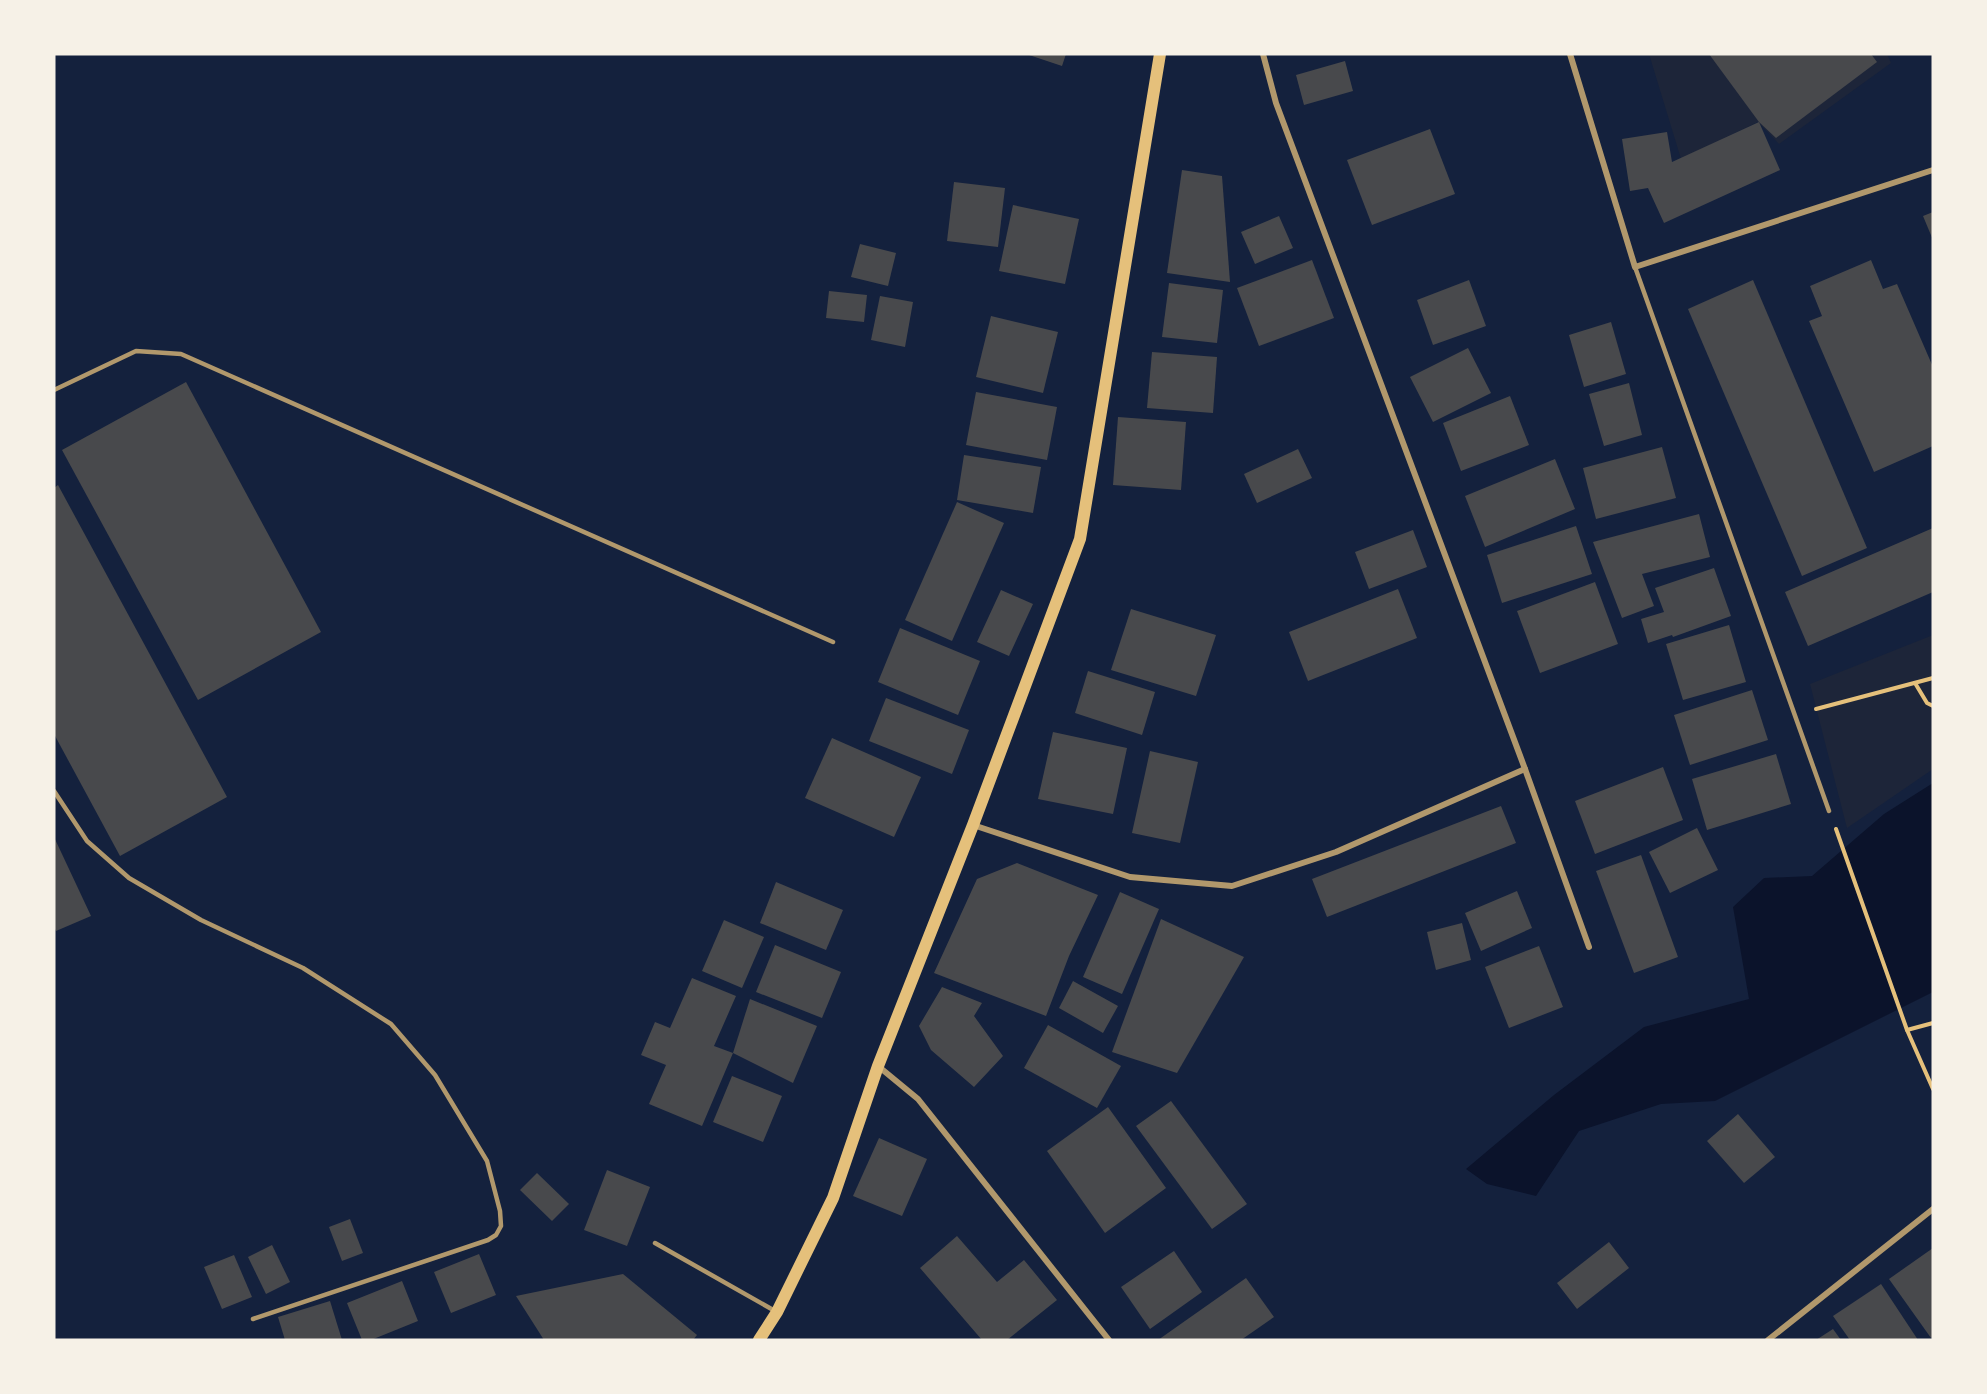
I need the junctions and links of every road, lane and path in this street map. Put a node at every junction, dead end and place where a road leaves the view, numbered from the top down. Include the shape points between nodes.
1 (1160, 54) edge
2 (1263, 54) edge
3 (1570, 54) edge
4 (1933, 170) edge
5 (1635, 267) junction
6 (54, 390) edge
7 (833, 642) dead end
8 (1933, 678) edge
9 (1915, 683) junction
10 (1933, 706) edge
11 (1795, 714) junction
12 (1525, 769) junction
13 (54, 791) edge
14 (1829, 811) dead end
15 (973, 825) junction
16 (1836, 829) dead end
17 (1589, 947) dead end
18 (1933, 1023) edge
19 (1907, 1030) junction
20 (878, 1066) junction
21 (1933, 1089) edge
22 (1933, 1209) edge
23 (655, 1242) dead end
24 (777, 1312) junction
25 (254, 1319) dead end
26 (759, 1340) edge
27 (1109, 1340) edge
28 (1768, 1340) edge

1 - 15 main road via 1080,539
2 - 12 street via 1276,103
3 - 5 street
4 - 5 street
5 - 11 lane
6 - 7 lane via 136,351 181,354
8 - 9 path
9 - 10 path
9 - 11 path
11 - 14 lane
12 - 15 street via 1336,852 1232,886 1130,877
12 - 17 street
13 - 25 lane via 87,841 129,878 201,920 303,968 391,1024 435,1075 487,1161 500,1211 501,1226 496,1235
15 - 20 main road
16 - 19 path
18 - 19 path
19 - 21 path
20 - 24 main road via 833,1198
20 - 27 street via 918,1099
22 - 28 street
23 - 24 lane
24 - 26 main road

